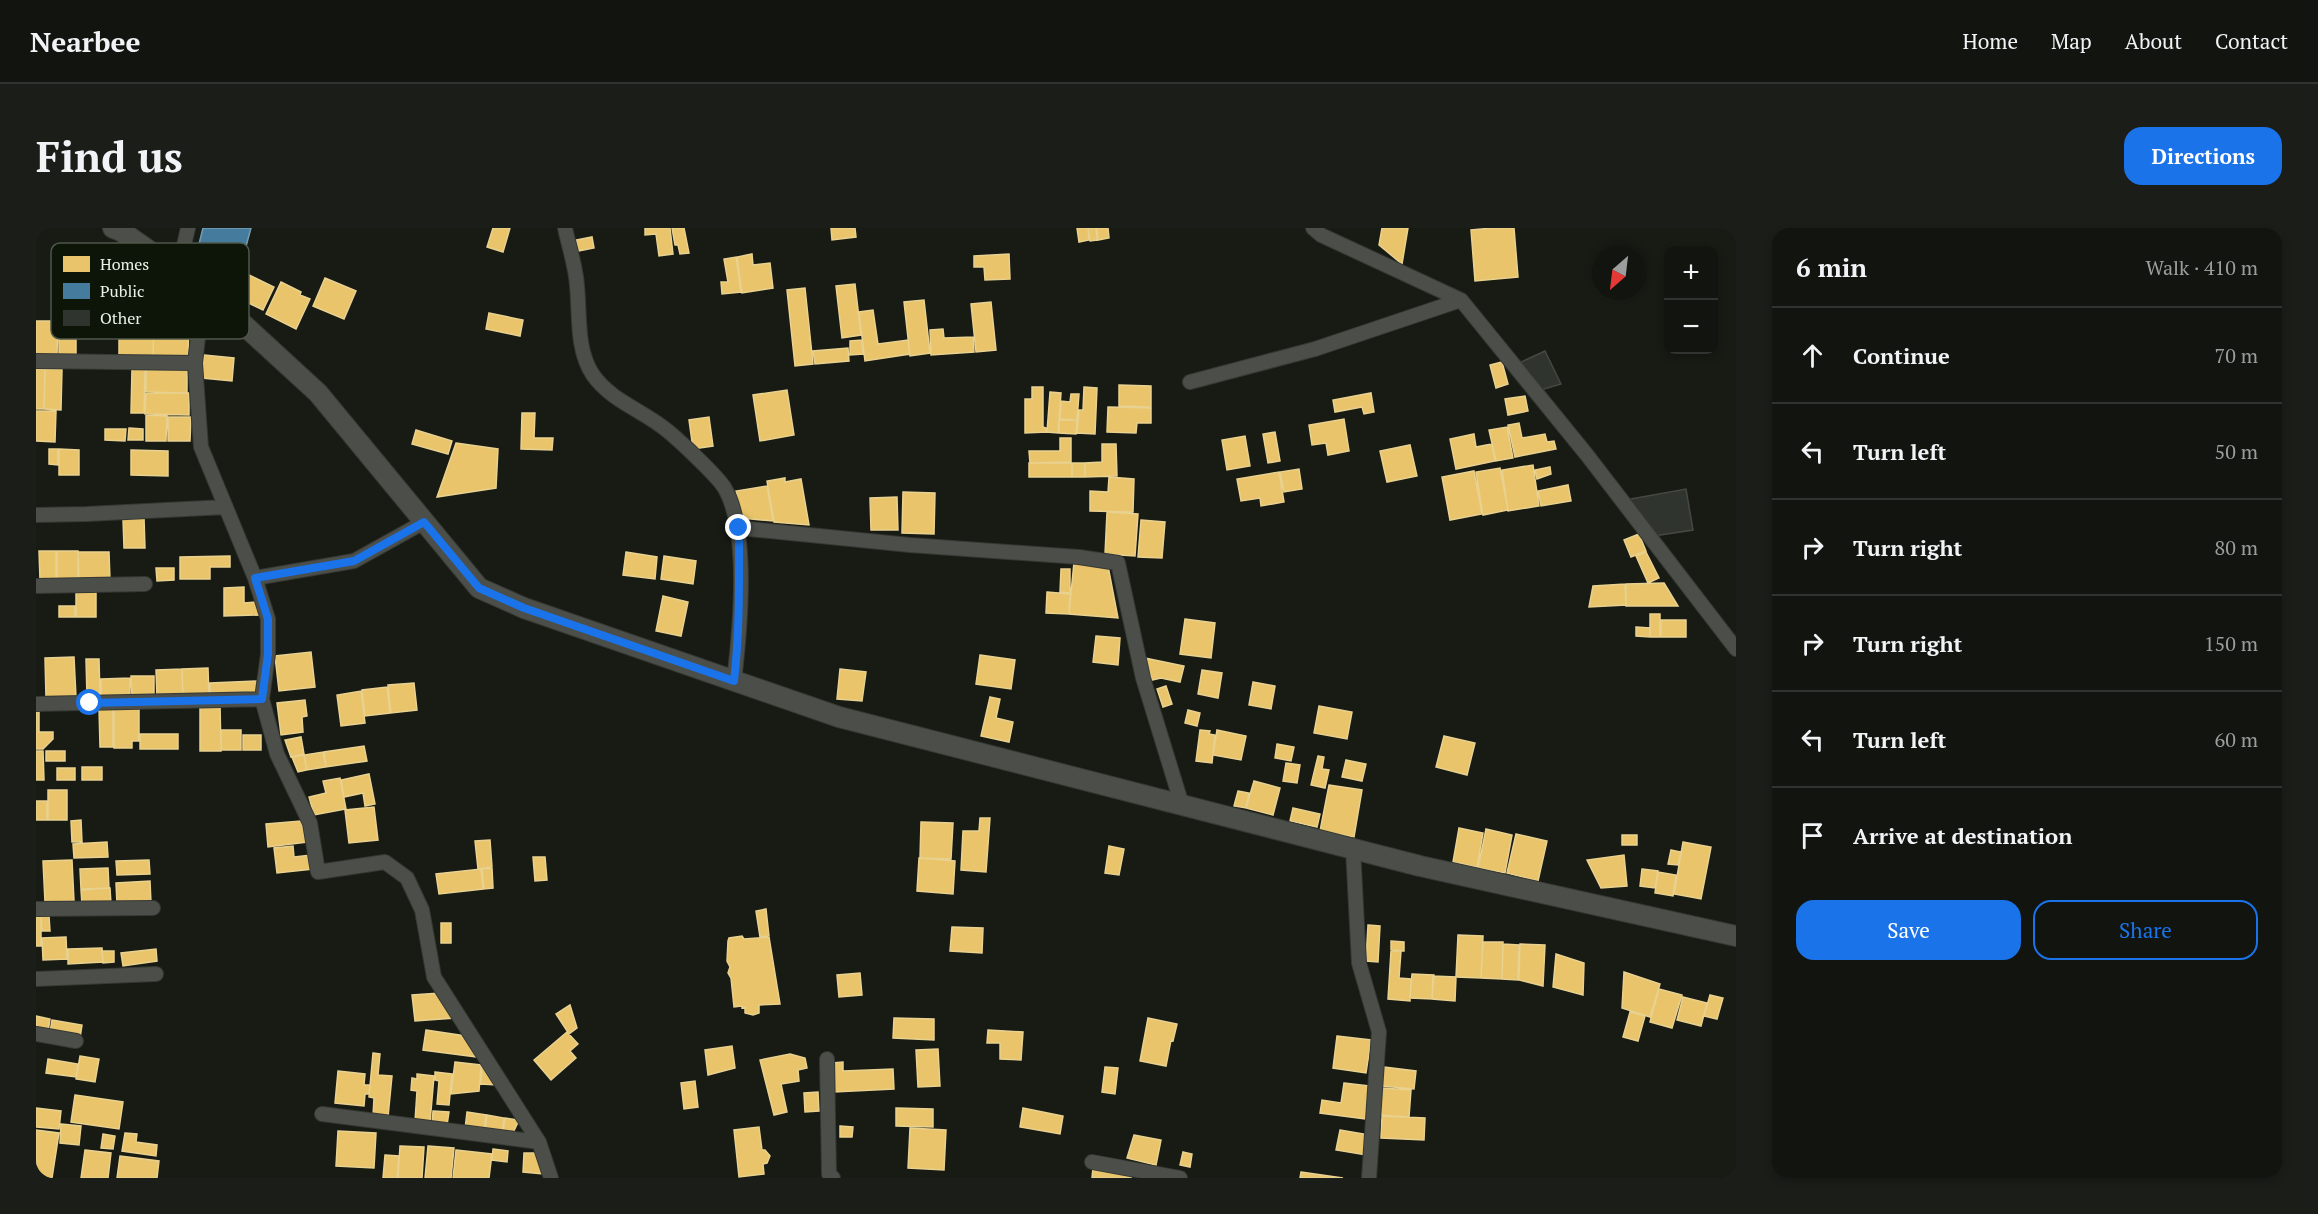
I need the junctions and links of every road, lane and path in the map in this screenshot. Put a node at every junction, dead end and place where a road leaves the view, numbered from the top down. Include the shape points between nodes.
1 (113, 228) edge
2 (189, 228) edge
3 (565, 228) edge
4 (1313, 228) edge
5 (138, 243) edge
6 (185, 243) edge
7 (1461, 300) junction
8 (249, 330) edge
9 (198, 339) edge
10 (36, 361) edge
11 (195, 363) junction
12 (1190, 382) dead end
13 (226, 507) junction
14 (36, 514) edge
15 (424, 522) junction
16 (739, 528) junction
17 (255, 578) junction
18 (145, 584) dead end
19 (36, 586) edge
20 (1736, 649) edge
21 (734, 681) junction
22 (262, 699) junction
23 (36, 704) edge
24 (1182, 805) junction
25 (1353, 849) junction
26 (153, 908) dead end
27 (36, 909) edge
28 (1736, 936) edge
29 (156, 974) dead end
30 (36, 979) edge
31 (36, 1034) edge
32 (76, 1041) dead end
33 (827, 1059) dead end
34 (322, 1114) dead end
35 (538, 1142) junction
36 (1092, 1162) dead end
37 (551, 1178) edge
38 (833, 1178) edge
39 (1180, 1178) edge
40 (1369, 1178) edge

1 - 5 street
2 - 6 street
3 - 16 street via 577,285 584,354 592,374 605,389 668,431 723,486
4 - 7 street
7 - 12 street via 1315,349
7 - 20 street via 1587,455
8 - 15 street via 318,393
9 - 11 street
10 - 11 street
11 - 13 street via 201,447
13 - 14 street
13 - 17 street
15 - 17 street via 354,561
15 - 21 street via 479,588 524,608
16 - 21 street via 740,612
16 - 24 street via 1118,562 1143,678
17 - 22 street via 268,619
18 - 19 street
21 - 24 street via 839,717
22 - 23 street
22 - 35 street via 278,754 310,823 318,872 385,862 407,878 422,910 434,977
24 - 25 street
25 - 28 street
25 - 40 street via 1359,963 1379,1032
26 - 27 street
29 - 30 street
31 - 32 street
33 - 38 street via 829,1173
34 - 35 street
35 - 37 street
36 - 39 street

